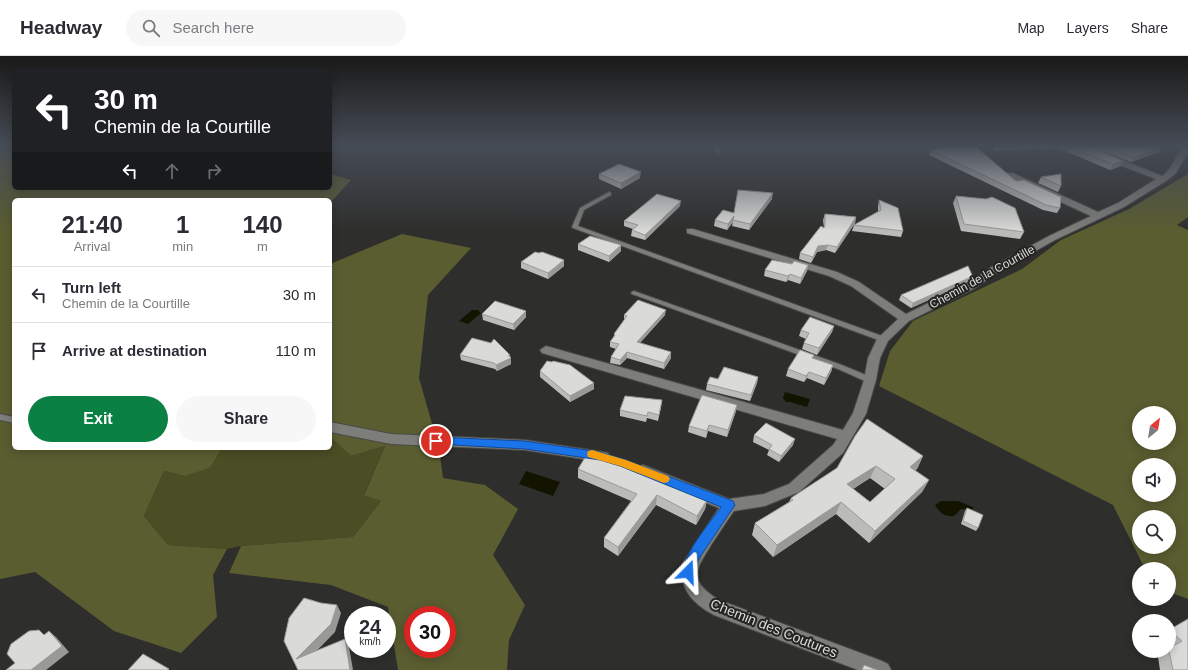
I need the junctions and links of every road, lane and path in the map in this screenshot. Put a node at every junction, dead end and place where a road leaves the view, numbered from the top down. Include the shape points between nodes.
1 (1010, 175) edge
2 (1154, 175) edge
3 (1169, 175) edge
4 (1163, 178) junction
5 (609, 194) dead end
6 (1099, 216) junction
7 (690, 231) dead end
8 (634, 294) dead end
9 (905, 319) junction
10 (883, 339) junction
11 (546, 350) dead end
12 (870, 380) junction
13 (0, 417) edge
14 (12, 420) edge
15 (332, 427) edge
16 (846, 436) junction
17 (615, 460) edge
18 (630, 465) edge
19 (729, 505) junction
20 (882, 670) edge

1 - 6 street
2 - 4 street
3 - 4 street, Chemin de la Courtille
4 - 6 street, Chemin de la Courtille via 1122,205
5 - 10 lane via 582,209 575,228
6 - 9 street, Chemin de la Courtille via 1052,238 994,270 971,286
7 - 9 street via 833,274 855,284
8 - 12 lane via 832,364
9 - 10 street, Chemin de la Courtille
10 - 12 street, Chemin de la Courtille via 874,358
11 - 16 street
12 - 16 street, Chemin de la Courtille via 859,414
13 - 14 lane
15 - 17 street via 391,438 525,445
16 - 19 street, Chemin de la Courtille via 838,449 794,488 765,500
18 - 19 street, Chemin de la Courtille
19 - 20 street, Chemin des Coutures via 690,564 690,580 698,595 720,609

